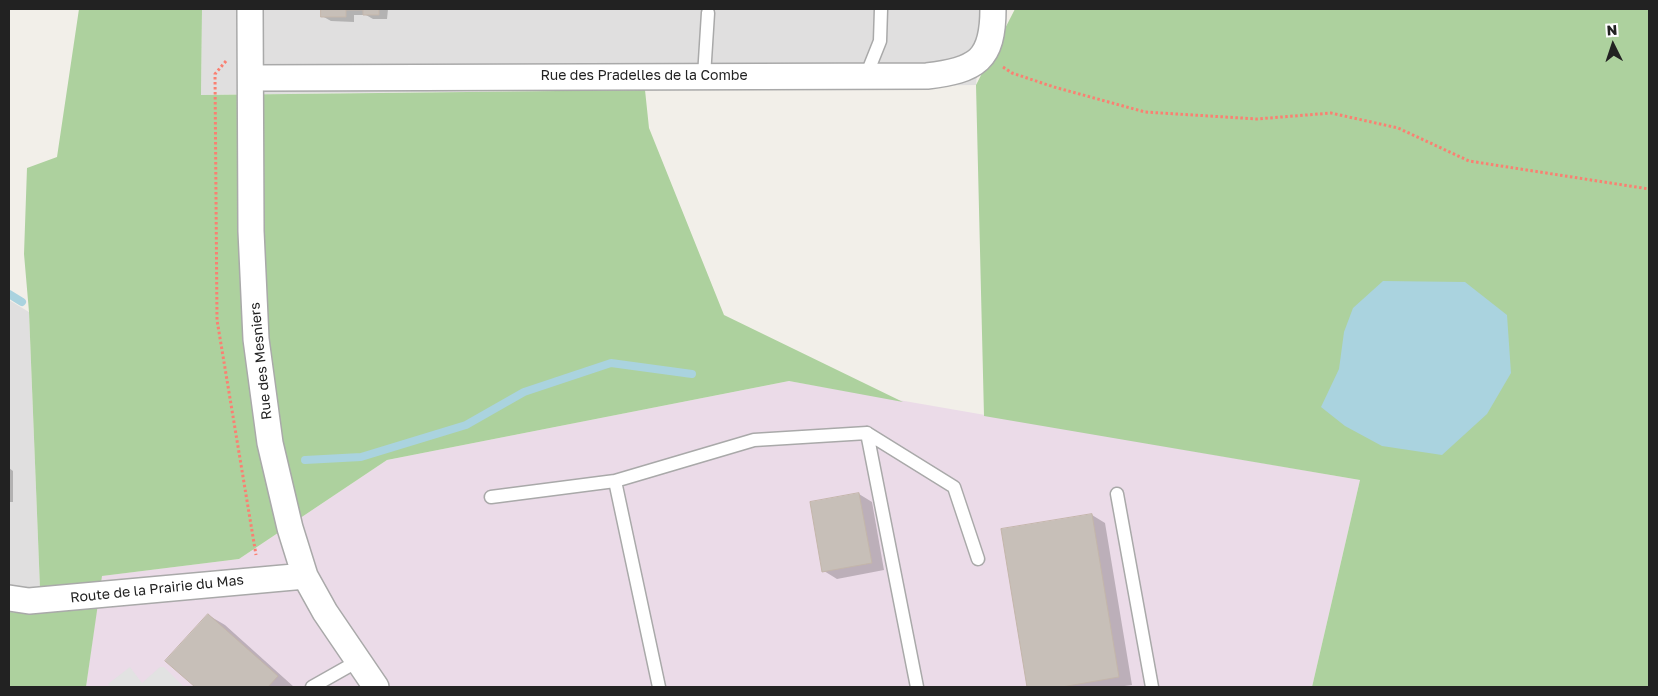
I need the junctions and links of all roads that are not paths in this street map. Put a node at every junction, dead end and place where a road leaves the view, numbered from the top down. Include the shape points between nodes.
1 (250, 9) edge
2 (881, 9) edge
3 (993, 9) edge
4 (708, 14) dead end
5 (704, 76) junction
6 (866, 76) junction
7 (251, 78) junction
8 (867, 433) junction
9 (616, 481) junction
10 (1117, 494) dead end
11 (490, 497) dead end
12 (978, 559) dead end
13 (305, 576) junction
14 (9, 598) edge
15 (358, 661) junction
16 (312, 687) edge
17 (376, 687) edge
18 (659, 687) edge
19 (917, 687) edge
20 (1152, 687) edge

1 - 7 street, Rue des Mesniers
2 - 6 lane via 880,41
3 - 6 street, Rue des Pradelles de la Combe via 990,44 973,64 948,74
4 - 5 lane
5 - 6 street, Rue des Pradelles de la Combe
5 - 7 street, Rue des Pradelles de la Combe
7 - 13 street, Rue des Mesniers via 251,231 260,379 279,489
8 - 9 lane via 754,440
8 - 12 lane via 954,488
8 - 19 lane
9 - 11 lane
9 - 18 lane
10 - 20 lane
13 - 14 street, Route de la Prairie du Mas via 29,601
13 - 15 street, Rue des Mesniers
15 - 16 lane
15 - 17 street, Rue des Mesniers

